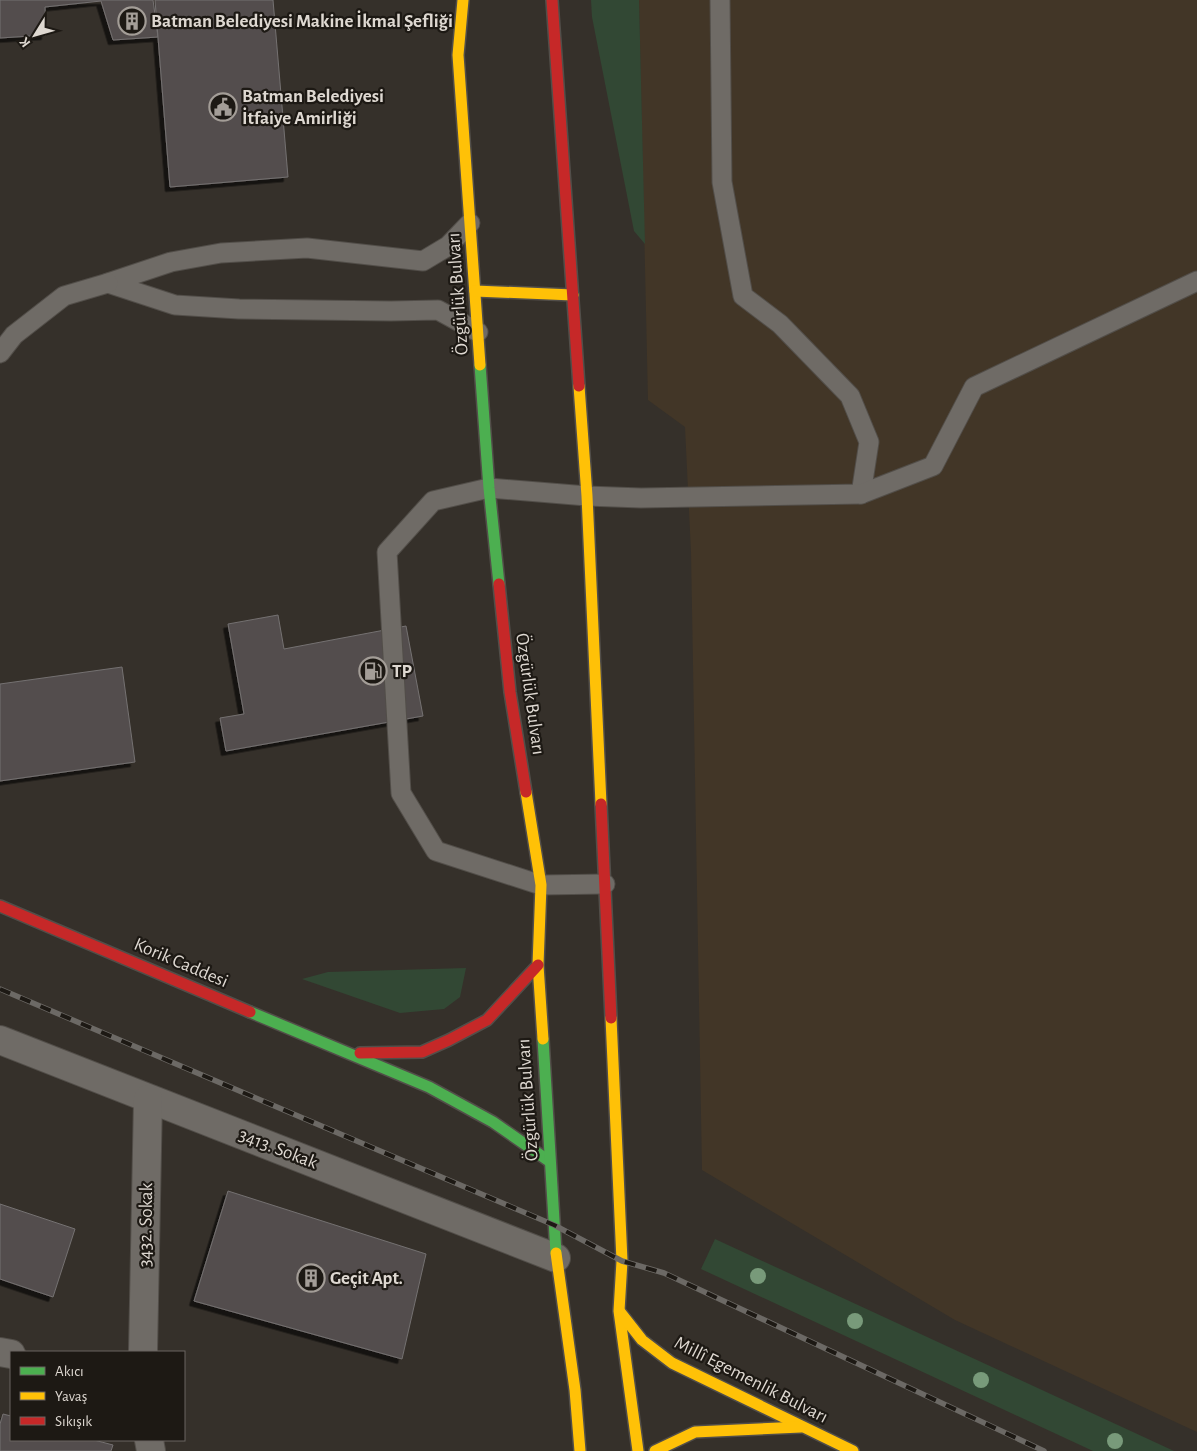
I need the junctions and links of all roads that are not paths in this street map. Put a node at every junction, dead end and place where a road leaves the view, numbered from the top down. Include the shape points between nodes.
1 (463, 0) edge
2 (552, 0) edge
3 (720, 0) edge
4 (470, 223) junction
5 (1197, 281) edge
6 (108, 283) junction
7 (475, 291) junction
8 (573, 295) junction
9 (478, 332) junction
10 (0, 353) edge
11 (489, 488) junction
12 (861, 494) junction
13 (587, 496) junction
14 (541, 884) junction
15 (605, 884) junction
16 (0, 906) edge
17 (538, 966) junction
18 (0, 1040) edge
19 (348, 1053) junction
20 (148, 1099) junction
21 (550, 1161) junction
22 (556, 1258) junction
23 (619, 1310) junction
24 (143, 1351) edge
25 (805, 1427) junction
26 (580, 1451) edge
27 (638, 1451) edge
28 (655, 1451) edge
29 (854, 1451) edge

1 - 4 main road, Özgürlük Bulvarı via 458,55
2 - 8 main road
3 - 12 lane via 722,182 743,296 780,324 850,396 870,442
4 - 6 lane via 448,246 423,260 307,248 220,253 171,262
4 - 7 main road, Özgürlük Bulvarı
5 - 12 lane via 974,387 933,466
6 - 9 lane via 184,306 239,310 438,310
6 - 10 lane via 64,296 14,335
7 - 8 main road
7 - 9 main road, Özgürlük Bulvarı
8 - 13 main road
9 - 11 main road, Özgürlük Bulvarı
11 - 13 lane
11 - 14 main road, Özgürlük Bulvarı via 510,692
11 - 14 lane via 433,501 387,552 401,793 436,851
12 - 13 lane
13 - 15 main road
14 - 15 lane
14 - 17 main road, Özgürlük Bulvarı
15 - 23 main road via 622,1261
16 - 19 main road, Korik Caddesi
17 - 19 main road, Korik Caddesi via 487,1020 449,1040 422,1052
17 - 21 main road, Özgürlük Bulvarı
18 - 20 street, 3413. Sokak
19 - 21 main road, Korik Caddesi via 428,1087 493,1122
20 - 22 street, 3413. Sokak
20 - 24 street, 3432. Sokak
21 - 22 main road, Özgürlük Bulvarı
22 - 26 main road, Özgürlük Bulvarı via 575,1390
23 - 25 main road, Millî Egemenlik Bulvarı via 642,1340 672,1363
23 - 27 main road
25 - 28 main road via 695,1432
25 - 29 main road, Millî Egemenlik Bulvarı

